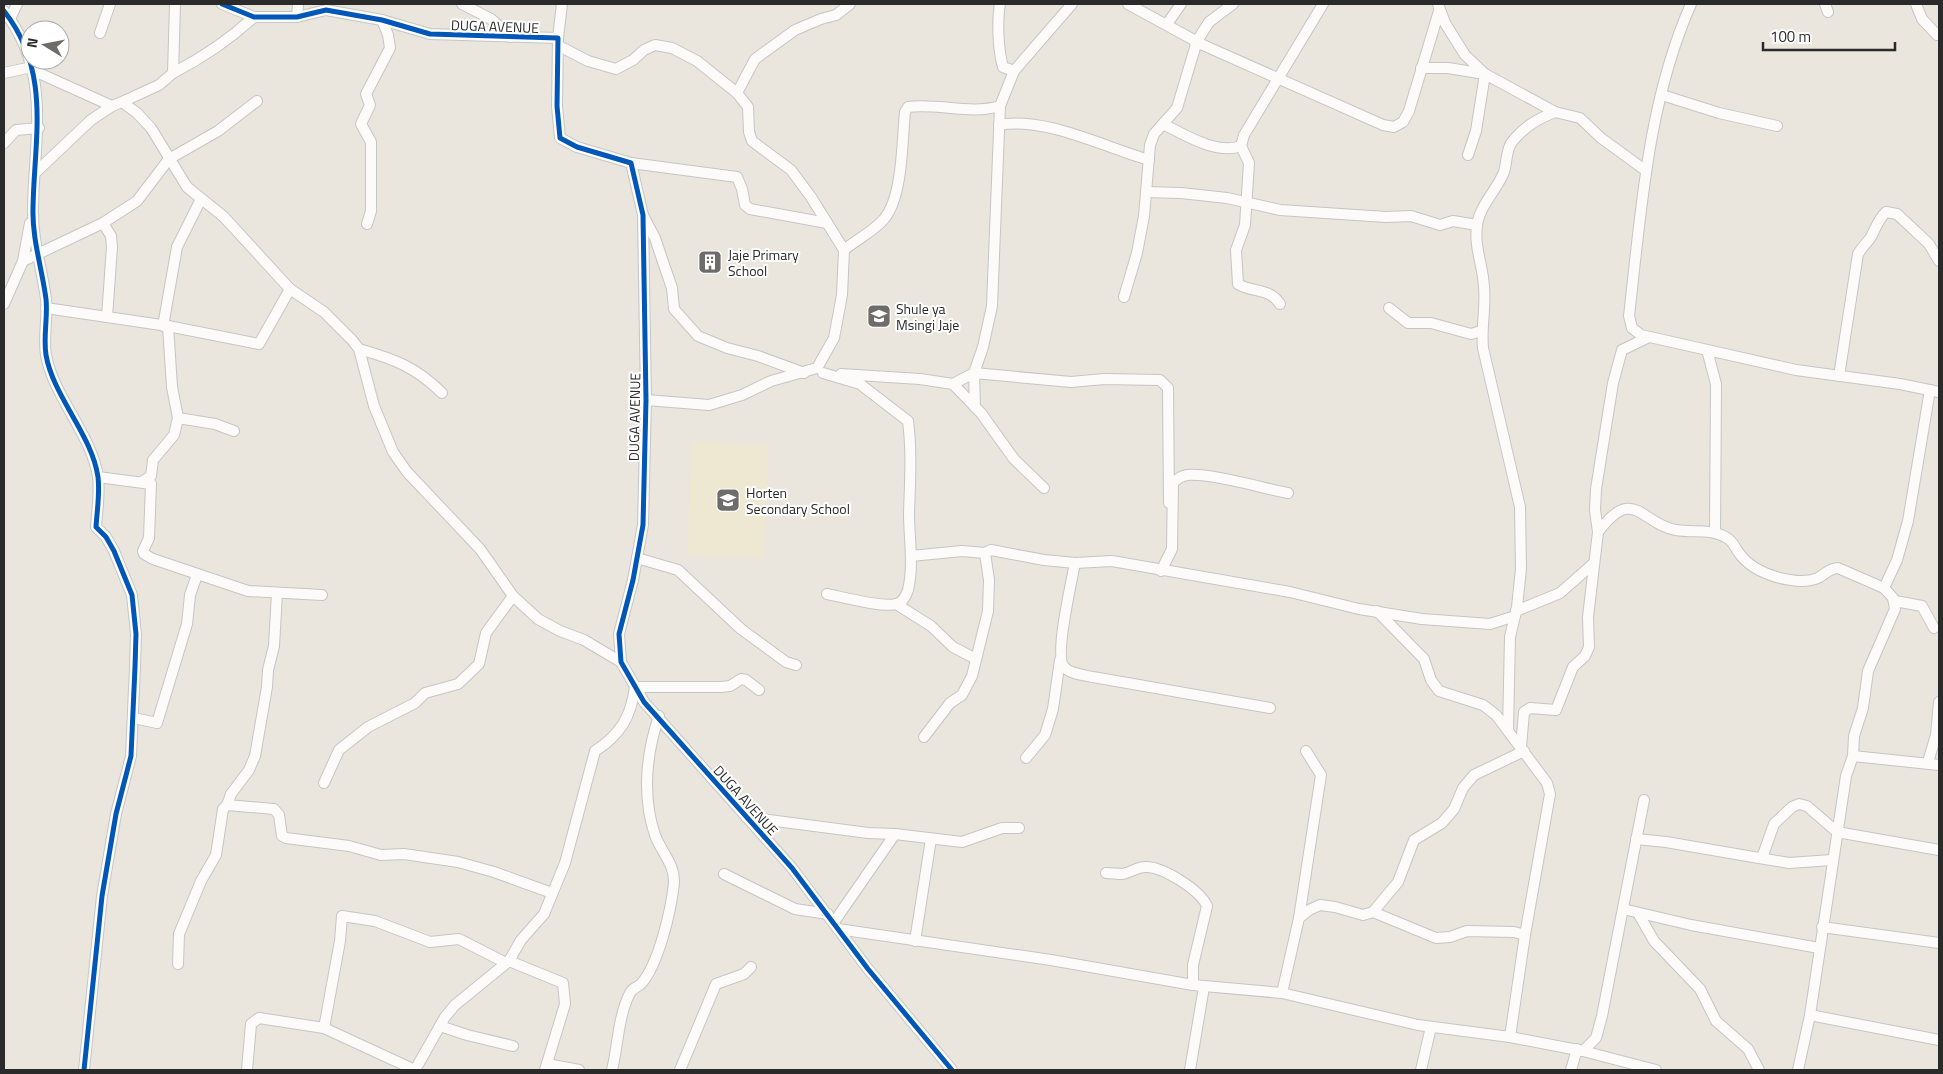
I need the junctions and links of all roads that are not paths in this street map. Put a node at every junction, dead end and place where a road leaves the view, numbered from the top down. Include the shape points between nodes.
1 (17, 4) edge
2 (110, 4) edge
3 (175, 4) edge
4 (222, 4) edge
5 (298, 4) edge
6 (462, 4) edge
7 (562, 4) edge
8 (850, 4) edge
9 (1000, 4) edge
10 (1072, 4) edge
11 (1181, 4) edge
12 (1233, 4) edge
13 (1323, 4) edge
14 (1691, 4) edge
15 (1916, 4) edge
16 (1133, 5) edge
17 (1438, 7) edge
18 (7, 15) edge
19 (254, 17) junction
20 (297, 17) junction
21 (382, 20) junction
22 (1167, 24) junction
23 (100, 33) dead end
24 (1937, 35) dead end
25 (511, 38) junction
26 (1197, 41) junction
27 (559, 42) junction
28 (20, 43) edge
29 (1421, 68) junction
30 (21, 70) edge
31 (32, 70) edge
32 (37, 70) edge
33 (1014, 71) junction
34 (4, 73) edge
35 (173, 73) junction
36 (1485, 74) junction
37 (1277, 78) junction
38 (737, 93) junction
39 (1662, 95) junction
40 (257, 101) dead end
41 (117, 104) junction
42 (1000, 106) junction
43 (1555, 112) junction
44 (1163, 124) junction
45 (999, 125) junction
46 (1777, 126) dead end
47 (39, 128) junction
48 (4, 143) edge
49 (1241, 146) junction
50 (1468, 154) dead end
51 (169, 159) junction
52 (1149, 160) junction
53 (631, 163) junction
54 (1645, 170) junction
55 (35, 174) junction
56 (1146, 192) junction
57 (201, 200) junction
58 (1248, 202) junction
59 (33, 210) junction
60 (643, 215) junction
61 (103, 223) junction
62 (827, 223) junction
63 (367, 224) dead end
64 (1477, 225) junction
65 (844, 250) junction
66 (36, 253) junction
67 (1939, 260) edge
68 (23, 261) junction
69 (9, 281) edge
70 (290, 289) junction
71 (1124, 297) dead end
72 (4, 304) edge
73 (1280, 304) dead end
74 (46, 308) junction
75 (1389, 308) dead end
76 (107, 317) junction
77 (166, 326) junction
78 (1481, 331) junction
79 (1649, 337) junction
80 (359, 349) junction
81 (1707, 350) junction
82 (820, 371) junction
83 (804, 373) junction
84 (974, 373) junction
85 (1839, 376) junction
86 (953, 384) junction
87 (1935, 391) edge
88 (442, 393) dead end
89 (646, 400) junction
90 (974, 407) junction
91 (178, 418) junction
92 (234, 431) dead end
93 (98, 477) junction
94 (143, 481) junction
95 (1044, 488) dead end
96 (1288, 493) dead end
97 (1169, 503) dead end
98 (1598, 532) junction
99 (1715, 532) junction
100 (985, 554) junction
101 (911, 556) junction
102 (637, 558) junction
103 (1075, 563) junction
104 (1594, 563) junction
105 (1161, 571) junction
106 (197, 575) junction
107 (1884, 588) junction
108 (277, 593) junction
109 (827, 594) dead end
110 (322, 595) dead end
111 (513, 596) junction
112 (1895, 601) junction
113 (896, 604) junction
114 (1377, 612) junction
115 (1516, 614) junction
116 (1934, 628) dead end
117 (976, 659) junction
118 (1060, 660) junction
119 (621, 662) junction
120 (796, 665) dead end
121 (635, 687) junction
122 (758, 690) dead end
123 (1939, 702) edge
124 (1270, 708) dead end
125 (658, 716) junction
126 (134, 718) junction
127 (1508, 730) junction
128 (924, 737) dead end
129 (1522, 749) junction
130 (1306, 751) dead end
131 (1853, 756) junction
132 (1026, 758) dead end
133 (1928, 762) junction
134 (1939, 765) edge
135 (324, 783) dead end
136 (1644, 800) dead end
137 (228, 805) junction
138 (746, 817) junction
139 (1019, 828) dead end
140 (1837, 832) junction
141 (895, 834) junction
142 (931, 839) junction
143 (1636, 839) junction
144 (1939, 850) edge
145 (1759, 858) junction
146 (1832, 860) junction
147 (1106, 873) dead end
148 (724, 874) dead end
149 (552, 893) junction
150 (1623, 909) junction
151 (1373, 912) junction
152 (1638, 913) junction
153 (1299, 918) junction
154 (833, 922) junction
155 (1822, 927) junction
156 (1525, 935) junction
157 (915, 941) junction
158 (1939, 943) edge
159 (1820, 948) junction
160 (508, 962) junction
161 (178, 964) dead end
162 (751, 967) dead end
163 (1193, 985) junction
164 (1204, 987) junction
165 (1282, 994) junction
166 (1810, 1015) junction
167 (440, 1026) junction
168 (1431, 1027) junction
169 (324, 1028) junction
170 (1510, 1037) junction
171 (1939, 1040) edge
172 (513, 1046) dead end
173 (1580, 1050) junction
174 (546, 1067) edge
175 (84, 1070) edge
176 (247, 1070) edge
177 (415, 1070) edge
178 (579, 1070) edge
179 (612, 1070) edge
180 (680, 1070) edge
181 (952, 1070) edge
182 (1190, 1070) edge
183 (1421, 1070) edge
184 (1571, 1070) edge
185 (1656, 1070) edge
186 (1759, 1070) edge
187 (1798, 1070) edge

1 - 18 street
2 - 23 street
3 - 35 street
4 - 19 street, DUGA AVENUE
5 - 20 street
6 - 25 street via 491,19
7 - 27 street
8 - 38 street via 836,16 795,30 755,59
9 - 33 street via 997,30 1001,60 1003,67
10 - 33 street
11 - 22 street
12 - 26 street via 1209,22
13 - 37 street
14 - 39 street via 1682,24
15 - 24 street via 1922,19
16 - 22 street
17 - 29 street
17 - 36 street via 1465,55
18 - 28 street
19 - 20 street, DUGA AVENUE
19 - 35 street via 206,56
20 - 21 street, DUGA AVENUE via 326,10
21 - 25 street, DUGA AVENUE via 430,34
21 - 63 street via 390,48 366,94 370,104 361,124 371,142 372,211
22 - 26 street
25 - 27 street, DUGA AVENUE
26 - 37 street
26 - 44 street via 1177,108
27 - 38 street via 588,61 616,69 655,45 672,48 697,61
27 - 53 street via 557,106 560,138 577,147
29 - 36 street via 1448,68
29 - 37 street via 1409,111 1403,122 1394,127
30 - 34 street
31 - 47 street
32 - 41 street
33 - 42 street
35 - 41 street via 159,85
36 - 43 street
36 - 50 street via 1476,131
37 - 49 street
38 - 62 street via 748,107 752,142 791,170
39 - 46 street via 1719,113
39 - 54 street
40 - 51 street via 218,131
41 - 51 street via 137,113 151,128
41 - 55 street via 91,120
42 - 45 street
42 - 65 street via 987,110 908,106 904,112 894,198 884,218
43 - 54 street via 1580,118
43 - 64 street via 1532,122 1510,144 1504,173
44 - 49 street via 1197,140 1234,148
44 - 52 street via 1154,134
45 - 52 street via 1013,122 1040,125
45 - 84 street via 992,306
47 - 48 street via 16,130
47 - 55 street
49 - 58 street via 1249,163
51 - 57 street via 187,187
51 - 61 street via 137,201
52 - 56 street
53 - 60 street, DUGA AVENUE
53 - 62 street via 737,177 745,205 750,209
54 - 79 street via 1629,316 1632,328
55 - 59 street
56 - 58 street
56 - 71 street via 1137,252
57 - 70 street via 224,217
57 - 77 street via 177,247
58 - 64 street via 1280,210 1405,216 1440,225 1453,221
58 - 73 street via 1245,225 1236,250 1238,284 1275,296
59 - 66 street
59 - 68 street
60 - 83 street via 655,238 672,288 674,309 698,336
60 - 89 street, DUGA AVENUE
61 - 66 street
61 - 76 street via 111,236 112,247
62 - 65 street
64 - 78 street via 1476,253 1482,267 1485,307
65 - 82 street via 842,295 834,338
66 - 68 street
66 - 74 street
67 - 85 street via 1929,244 1896,214 1886,212 1879,219 1858,254
68 - 69 street
69 - 72 street
70 - 77 street via 259,344
70 - 80 street via 324,312
74 - 76 street
74 - 93 street via 46,354 52,375 82,434
75 - 78 street via 1408,323 1431,323 1471,334
76 - 77 street
77 - 91 street
78 - 115 street via 1520,507 1521,569
79 - 81 street
79 - 98 street via 1620,354 1596,489
80 - 88 street via 410,367 424,375
80 - 111 street via 374,406 393,452 407,472 480,549
81 - 85 street
81 - 99 street via 1716,384
82 - 83 street
82 - 86 street
82 - 101 street via 860,384 908,421
83 - 89 street via 771,381 709,405
84 - 86 street
84 - 90 street
84 - 97 street via 1070,382 1160,380 1168,388
85 - 87 street
86 - 90 street
87 - 107 street via 1908,521
89 - 102 street, DUGA AVENUE via 643,525
90 - 95 street via 1014,459
91 - 92 street
91 - 94 street via 174,435 153,460 150,476
93 - 94 street
93 - 126 street via 96,527 114,551 132,595 136,634
94 - 106 street via 153,486 149,538 144,554
96 - 105 street via 1207,477 1186,475 1177,479 1174,483 1172,548
98 - 99 street via 1618,511 1628,510 1641,511 1671,530
98 - 104 street
99 - 107 street via 1729,539 1750,565 1779,577 1805,582 1838,568
100 - 101 street via 962,551
100 - 103 street via 991,550
100 - 117 street via 989,580 988,611
101 - 113 street via 908,591
102 - 119 street, DUGA AVENUE via 619,634
102 - 120 street via 678,570 741,629 786,662
103 - 105 street via 1112,561
103 - 118 street
104 - 115 street via 1560,593
104 - 129 street via 1587,628 1589,646 1585,656 1573,667 1556,710 1530,708 1524,712
105 - 114 street via 1290,592
106 - 108 street via 248,591
106 - 126 street via 190,595 187,624 157,723
107 - 112 street
108 - 110 street
108 - 137 street via 274,646 255,756 231,794
109 - 113 street
111 - 119 street via 538,619 584,640
111 - 135 street via 486,633 479,664 458,684 425,694 415,703 368,727 340,750
112 - 116 street via 1922,606
112 - 131 street via 1895,609 1868,671
113 - 117 street via 931,626 953,647
114 - 115 street via 1490,624
114 - 127 street via 1424,659 1431,680 1439,691 1483,705
115 - 127 street via 1510,637
117 - 128 street via 962,695 950,702
118 - 124 street via 1069,671 1093,677
118 - 132 street via 1053,710 1045,735
119 - 121 street, DUGA AVENUE
121 - 122 street via 721,687 730,686 740,679
121 - 125 street, DUGA AVENUE
121 - 149 street via 625,720 612,740 595,751 565,863
123 - 133 street via 1936,735
125 - 138 street, DUGA AVENUE
125 - 179 street via 651,737 647,769 648,811 656,838 674,872 673,886 660,947 641,984 631,990 626,1003
126 - 175 street via 131,756 116,814 102,896
127 - 129 street
129 - 151 street via 1474,775 1442,823 1414,840 1398,882
129 - 156 street via 1547,783 1550,794
130 - 153 street via 1321,775
131 - 133 street
131 - 140 street via 1846,776
133 - 134 street
136 - 143 street
137 - 149 street via 274,809 279,815 282,836 286,838 349,846 381,855 404,854 458,862
137 - 161 street via 223,809 216,855 178,934
138 - 141 street
138 - 154 street, DUGA AVENUE via 792,868
139 - 142 street via 1002,828 962,842
140 - 144 street
140 - 145 street via 1806,806 1795,805 1774,824
140 - 146 street
141 - 142 street
141 - 154 street
142 - 157 street
143 - 145 street
143 - 150 street
145 - 146 street via 1789,863
146 - 155 street
147 - 163 street via 1123,874 1142,866 1152,867 1184,883 1204,900 1207,906 1193,965
148 - 154 street via 795,910
149 - 160 street via 544,914 521,940
150 - 152 street
150 - 173 street via 1596,1038
151 - 153 street via 1363,915 1320,905
151 - 156 street via 1436,938 1467,931
152 - 159 street
152 - 186 street via 1654,941 1700,989 1716,1021 1748,1049
153 - 165 street
154 - 157 street
154 - 181 street, DUGA AVENUE
155 - 158 street
155 - 159 street
156 - 170 street
157 - 163 street
159 - 166 street
160 - 167 street via 456,1004
160 - 169 street via 459,939 430,942 375,921 342,916
160 - 174 street via 563,983 565,1004
162 - 180 street via 744,974 716,984
163 - 164 street
164 - 165 street
164 - 182 street
165 - 168 street
166 - 171 street
166 - 187 street
167 - 172 street
167 - 177 street
168 - 170 street
168 - 183 street
169 - 176 street via 258,1018 252,1024
169 - 177 street
170 - 173 street
173 - 184 street
173 - 185 street
174 - 178 street

